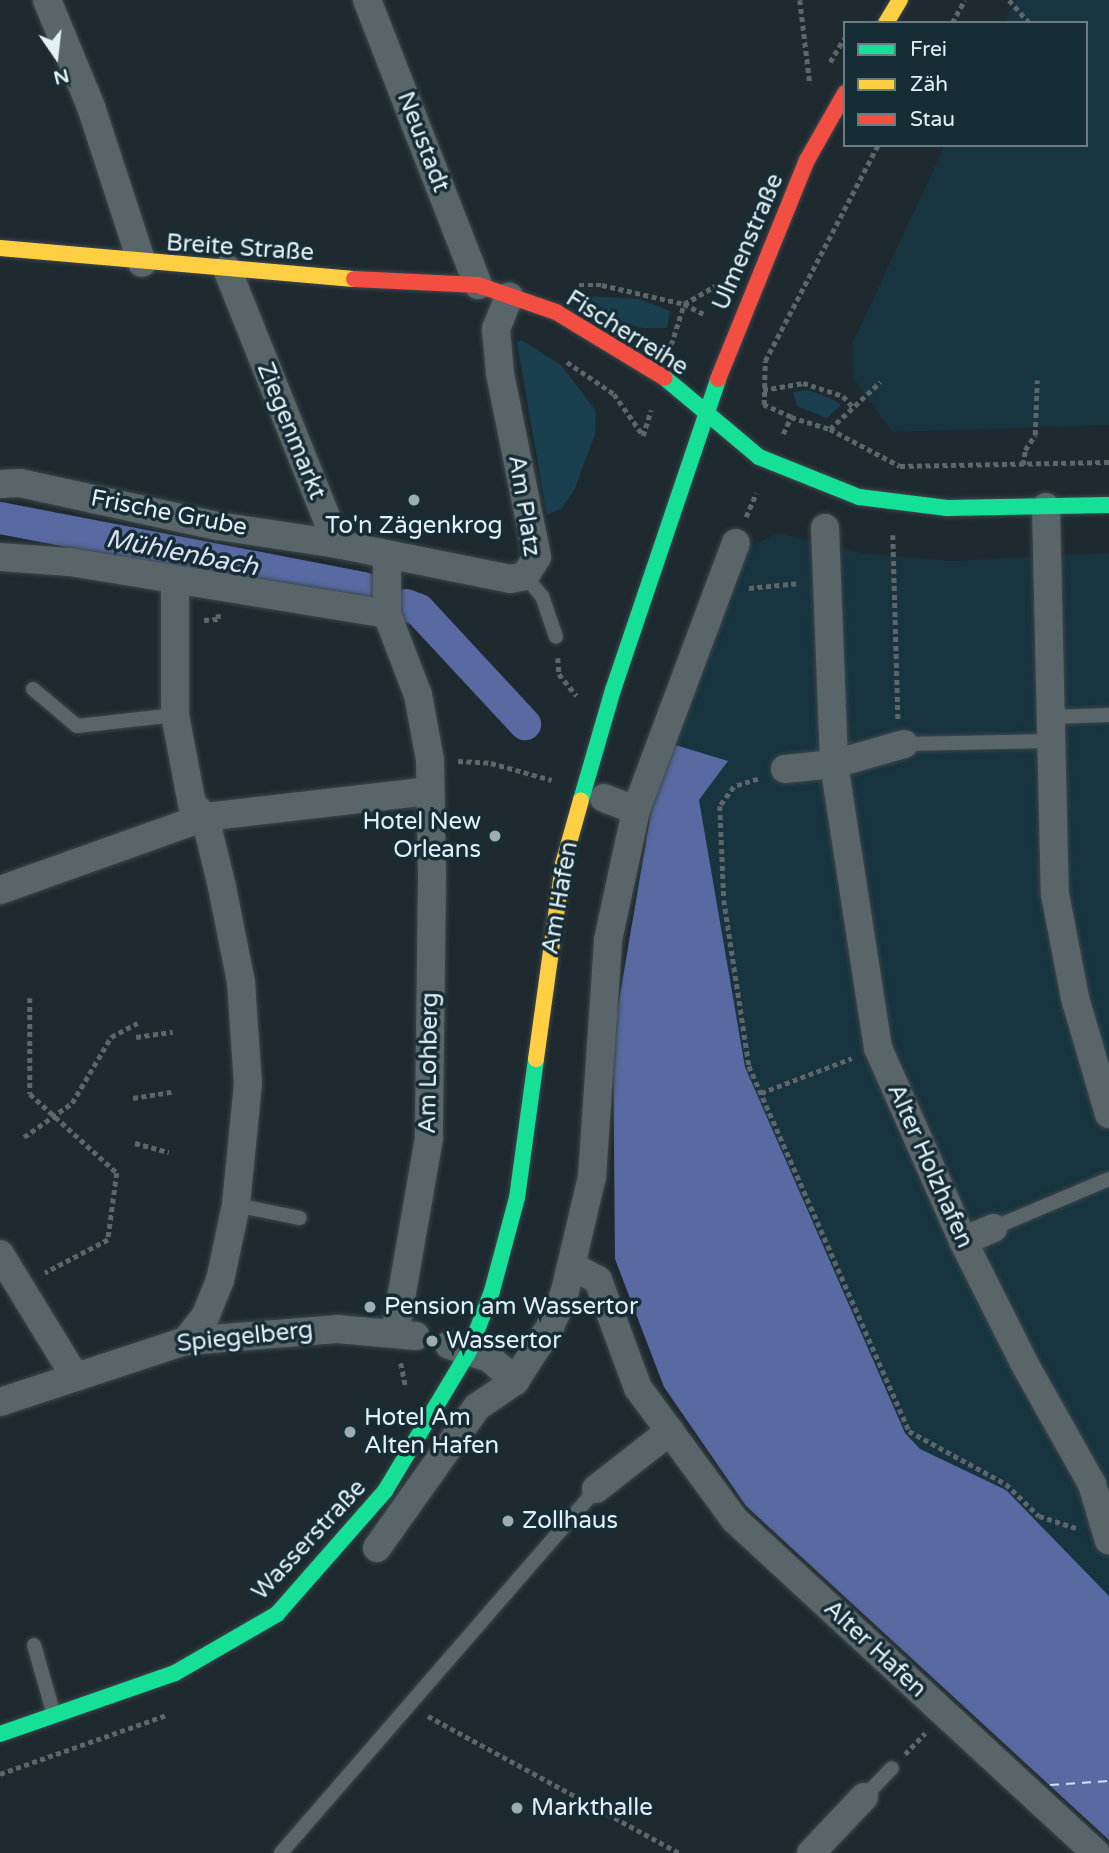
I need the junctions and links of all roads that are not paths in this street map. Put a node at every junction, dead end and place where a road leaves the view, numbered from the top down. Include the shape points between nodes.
1 (47, 0) edge
2 (367, 0) edge
3 (900, 0) edge
4 (887, 21) edge
5 (843, 97) edge
6 (0, 248) edge
7 (142, 263) junction
8 (227, 269) junction
9 (478, 285) junction
10 (509, 296) junction
11 (706, 415) junction
12 (0, 484) edge
13 (1109, 505) edge
14 (1046, 508) junction
15 (825, 528) dead end
16 (337, 544) junction
17 (736, 544) road end
18 (0, 557) edge
19 (395, 563) junction
20 (525, 576) junction
21 (175, 580) junction
22 (379, 613) junction
23 (556, 637) road end
24 (33, 689) dead end
25 (175, 715) junction
26 (1109, 715) edge
27 (1052, 729) junction
28 (902, 744) joint
29 (835, 764) junction
30 (785, 769) road end
31 (429, 791) junction
32 (604, 798) dead end
33 (636, 810) junction
34 (205, 817) junction
35 (0, 890) edge
36 (1109, 1114) edge
37 (1109, 1179) edge
38 (236, 1205) junction
39 (300, 1218) dead end
40 (992, 1228) joint
41 (963, 1241) junction
42 (0, 1254) edge
43 (572, 1266) junction
44 (405, 1334) joint
45 (186, 1341) junction
46 (459, 1348) junction
47 (75, 1377) junction
48 (515, 1381) junction
49 (450, 1387) joint
50 (0, 1402) edge
51 (670, 1430) junction
52 (596, 1489) joint
53 (1108, 1539) edge
54 (377, 1548) dead end
55 (34, 1645) dead end
56 (54, 1716) junction
57 (0, 1734) edge
58 (892, 1768) road end
59 (864, 1797) joint
60 (281, 1853) edge
61 (811, 1853) edge
62 (1096, 1853) edge

1 - 7 street via 91,107
2 - 9 street, Neustadt
3 - 4 street
5 - 11 street, Ulmenstraße via 807,160 735,329
6 - 7 street, Breite Straße
7 - 8 street, Breite Straße
8 - 9 street, Breite Straße
8 - 16 street, Ziegenmarkt
9 - 10 street, Fischerreihe
10 - 11 street, Fischerreihe via 556,312 647,367
10 - 20 street, Am Platz via 496,329 500,373 537,557
11 - 14 street, Fischerreihe via 770,463 848,494 902,505
11 - 46 street, Am Hafen via 612,690 563,864 517,1198 492,1291
12 - 16 street, Frische Grube via 20,484 218,526
13 - 14 street, Fischerreihe
14 - 27 street
15 - 29 street, Alter Holzhafen
16 - 19 street
17 - 33 street via 724,590
18 - 21 street via 70,562
19 - 20 street, Am Platz via 510,579
19 - 22 street
20 - 23 lane via 542,596
21 - 22 street
21 - 25 street
22 - 31 street, Am Lohberg via 418,695 430,760
24 - 25 lane via 77,726
25 - 34 street via 192,804
26 - 27 lane
27 - 28 lane
27 - 36 street via 1055,894 1075,999
28 - 29 street
29 - 30 street
29 - 41 street, Alter Holzhafen via 878,1048
31 - 34 street
31 - 44 street, Am Lohberg via 433,928 429,1138
32 - 33 street
33 - 43 street via 608,940 592,1177
34 - 35 street
34 - 38 street via 241,982 248,1084
37 - 40 lane
38 - 39 lane
38 - 45 street via 220,1280 206,1315
40 - 41 street
41 - 53 street, Alter Holzhafen via 1092,1484
42 - 47 street
43 - 48 street via 551,1327
43 - 51 street, Alter Hafen via 598,1280 638,1388
44 - 45 street, Spiegelberg via 337,1329
45 - 47 street, Spiegelberg
46 - 48 street via 489,1358
46 - 49 street, Am Hafen
47 - 50 street, Spiegelberg
48 - 54 street via 477,1407
49 - 56 street, Wasserstraße via 385,1491 277,1614 175,1673
51 - 52 street
51 - 62 street, Alter Hafen via 735,1520
52 - 60 lane
55 - 56 lane
56 - 57 street, Wasserstraße
58 - 59 lane
59 - 61 street

